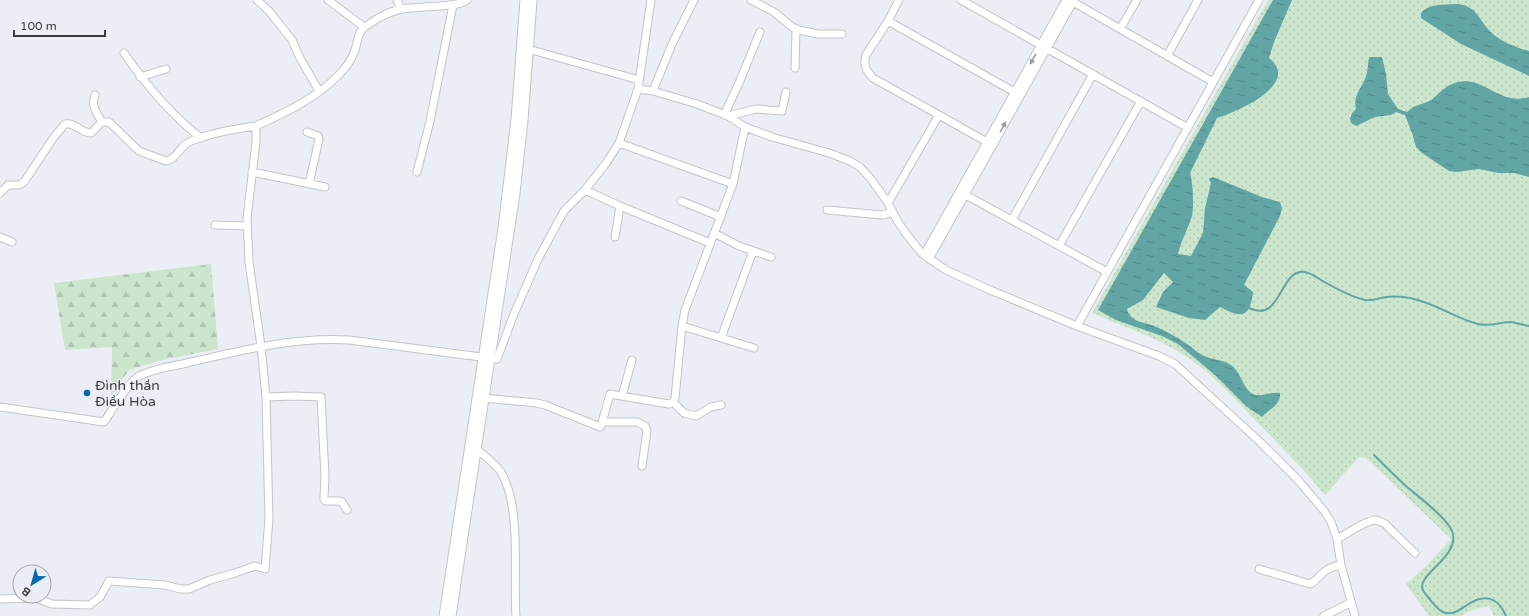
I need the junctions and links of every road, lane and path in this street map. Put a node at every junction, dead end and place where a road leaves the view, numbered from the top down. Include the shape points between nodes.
1 (256, 0) edge
2 (328, 0) edge
3 (397, 0) edge
4 (467, 0) edge
5 (525, 0) edge
6 (532, 0) edge
7 (651, 0) edge
8 (694, 0) edge
9 (751, 0) edge
10 (899, 0) edge
11 (961, 0) edge
12 (1137, 0) edge
13 (1198, 0) edge
14 (1259, 0) edge
15 (1071, 1) edge
16 (453, 5) junction
17 (401, 9) junction
18 (888, 21) junction
19 (364, 26) junction
20 (796, 29) junction
21 (1120, 29) junction
22 (760, 32) dead end
23 (842, 34) dead end
24 (1044, 47) junction
25 (528, 49) junction
26 (124, 53) dead end
27 (1167, 56) junction
28 (795, 68) dead end
29 (166, 70) dead end
30 (1093, 74) junction
31 (140, 77) junction
32 (639, 80) junction
33 (1214, 82) junction
34 (638, 89) junction
35 (319, 91) junction
36 (653, 91) junction
37 (786, 92) dead end
38 (95, 94) dead end
39 (1017, 94) junction
40 (1141, 102) junction
41 (726, 115) junction
42 (939, 115) junction
43 (102, 122) junction
44 (256, 126) junction
45 (745, 127) junction
46 (1188, 128) junction
47 (307, 132) dead end
48 (201, 138) junction
49 (987, 142) junction
50 (619, 143) junction
51 (252, 172) junction
52 (416, 172) dead end
53 (309, 184) junction
54 (733, 184) junction
55 (325, 187) dead end
56 (585, 190) junction
57 (0, 193) edge
58 (962, 193) junction
59 (681, 201) dead end
60 (888, 203) junction
61 (620, 206) junction
62 (827, 210) dead end
63 (893, 212) junction
64 (721, 217) junction
65 (1012, 220) junction
66 (215, 226) dead end
67 (248, 226) junction
68 (714, 233) junction
69 (0, 237) edge
70 (615, 237) dead end
71 (12, 242) dead end
72 (710, 243) junction
73 (1059, 246) junction
74 (752, 251) junction
75 (771, 257) dead end
76 (926, 257) junction
77 (1107, 272) junction
78 (682, 326) junction
79 (1077, 326) junction
80 (722, 338) junction
81 (261, 346) junction
82 (754, 348) dead end
83 (487, 358) junction
84 (632, 360) dead end
85 (622, 396) junction
86 (266, 397) junction
87 (480, 399) junction
88 (673, 402) junction
89 (721, 405) dead end
90 (0, 407) edge
91 (602, 422) junction
92 (473, 448) junction
93 (642, 466) dead end
94 (347, 510) dead end
95 (1337, 539) junction
96 (1415, 553) dead end
97 (1341, 564) junction
98 (1259, 569) dead end
99 (0, 599) edge
100 (1350, 603) junction
101 (444, 616) edge
102 (451, 616) edge
103 (516, 616) edge
104 (1324, 616) edge
105 (1355, 616) edge

1 - 35 street via 269,11 292,40
2 - 19 street
3 - 17 street
4 - 16 street
5 - 83 main road via 512,163
6 - 25 main road
7 - 32 street
8 - 36 street
9 - 20 street via 774,12
10 - 18 street
11 - 24 street
12 - 21 street
13 - 27 street
14 - 33 street
15 - 21 street
15 - 24 street
16 - 17 street
16 - 52 street via 430,121
17 - 19 street
18 - 39 street
18 - 42 street via 866,55 864,66 873,78
19 - 35 street via 346,67
20 - 23 street via 818,34
20 - 28 street
21 - 27 street
22 - 41 street
24 - 30 street
24 - 39 street
25 - 32 street
25 - 83 main road via 515,193
26 - 31 street
27 - 33 street
29 - 31 street
30 - 40 street
30 - 65 street
31 - 48 street via 181,123
32 - 34 street
33 - 46 street
34 - 36 street
34 - 50 street
35 - 44 street via 282,114
36 - 41 street
37 - 41 street via 782,111 756,109
38 - 43 street via 93,106
39 - 49 street
58 -> 39 street
40 - 46 street
40 - 73 street
41 - 45 street
42 - 49 street
42 - 60 street
43 - 48 street via 109,122 139,151 166,161 170,161 186,144
43 - 57 street via 91,134 71,124 65,124 54,136 24,182 19,185 8,185
44 - 48 street
44 - 51 street
45 - 54 street
45 - 60 street via 850,161 860,167
46 - 77 street
47 - 53 street via 318,136 319,139
49 - 58 street
50 - 54 street
50 - 56 street
51 - 53 street
51 - 67 street
53 - 55 street
54 - 64 street
56 - 61 street
56 - 83 street via 564,211 538,259 497,359
58 - 65 street
58 - 76 street
59 - 64 street
60 - 63 street
61 - 70 street
61 - 72 street
62 - 63 street via 882,215
63 - 76 street via 907,235
64 - 68 street
65 - 73 street
66 - 67 street
67 - 81 street via 249,262
68 - 72 street
68 - 74 street
69 - 71 street
72 - 78 street via 688,301
73 - 77 street
74 - 75 street
74 - 80 street
76 - 79 street via 946,270
77 - 79 street
78 - 80 street
78 - 88 street
79 - 95 street via 1176,364 1298,480 1325,512
80 - 82 street
81 - 83 street via 327,339
81 - 86 street
81 - 90 street via 137,377 104,422
83 - 87 main road
84 - 85 street
85 - 88 street via 669,404
85 - 91 street via 610,394
86 - 94 street via 321,397 324,500 341,501
86 - 99 street via 269,519 265,569 254,566 189,589 109,581 100,597 90,605 52,604 35,598
87 - 91 street via 545,405 600,427
87 - 92 main road
88 - 89 street via 684,413 696,416 711,406
91 - 93 street via 637,422 645,426 647,431
92 - 101 main road
92 - 102 main road
92 - 103 street via 497,467 511,502 514,518
95 - 96 street via 1373,520 1378,520
95 - 97 street
97 - 98 street via 1324,572 1310,584
97 - 100 street
100 - 104 street
100 - 105 street

